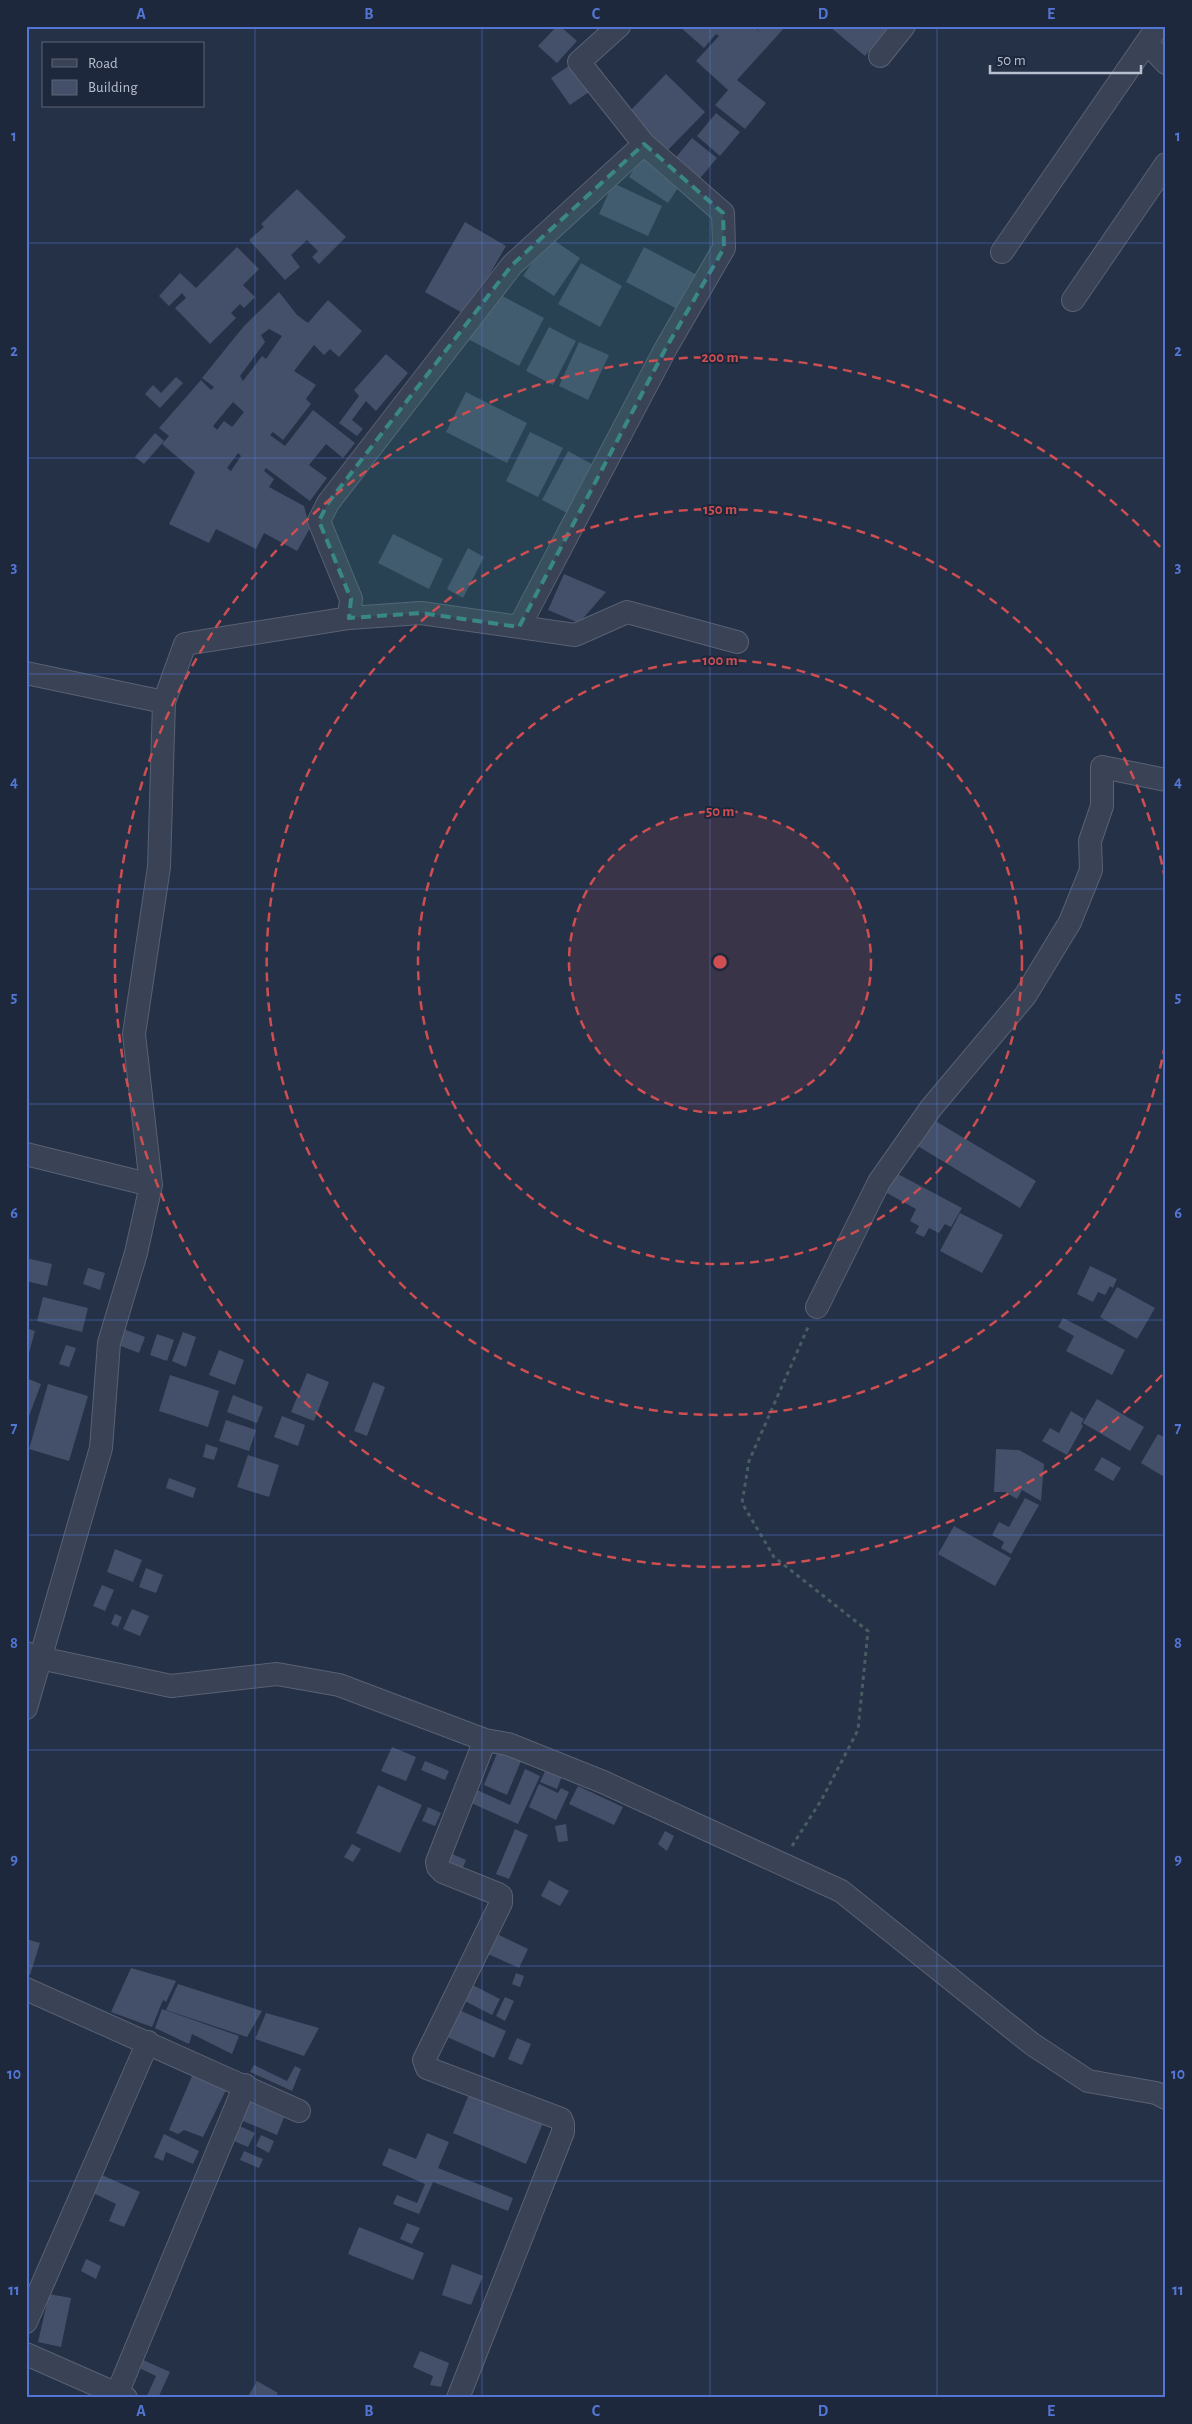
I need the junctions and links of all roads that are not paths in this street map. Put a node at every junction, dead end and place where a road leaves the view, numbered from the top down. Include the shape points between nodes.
1 (619, 26) edge
2 (904, 26) edge
3 (1152, 35) edge
4 (880, 56) dead end
5 (1166, 63) edge
6 (644, 144) junction
7 (1166, 164) edge
8 (1002, 252) dead end
9 (1073, 300) dead end
10 (349, 618) junction
11 (519, 627) junction
12 (737, 642) dead end
13 (26, 673) edge
14 (164, 702) junction
15 (1166, 780) edge
16 (26, 1154) edge
17 (151, 1186) junction
18 (817, 1307) road end
19 (33, 1655) edge
20 (26, 1708) edge
21 (485, 1740) junction
22 (26, 1990) edge
23 (148, 2042) junction
24 (245, 2085) junction
25 (1166, 2098) edge
26 (299, 2111) dead end
27 (26, 2322) edge
28 (26, 2354) edge
29 (121, 2396) edge
30 (458, 2398) edge

1 - 6 street via 579,62
2 - 4 street
3 - 5 street
3 - 8 street
6 - 10 street via 512,265 328,503 319,521 351,599
6 - 11 street via 723,213 724,248 666,348
7 - 9 street
10 - 11 street via 421,613
10 - 14 street via 185,644
11 - 12 street via 576,634 627,612
13 - 14 street
14 - 17 street via 159,867 134,1034
15 - 18 street via 1102,767 1102,806 1090,841 1091,870 1070,922 1025,996 931,1108 879,1182
16 - 17 street
17 - 19 street via 136,1253 109,1343 101,1448 72,1553
19 - 20 street
19 - 21 street via 171,1686 277,1674 340,1685
21 - 25 street via 508,1744 603,1782 841,1891 1032,2044 1088,2081 1156,2093
21 - 30 street via 437,1862 443,1872 498,1894 501,1903 424,2060 427,2068 561,2119 564,2124
22 - 23 street
23 - 24 street
23 - 27 street
24 - 26 street
24 - 29 street
28 - 29 street

